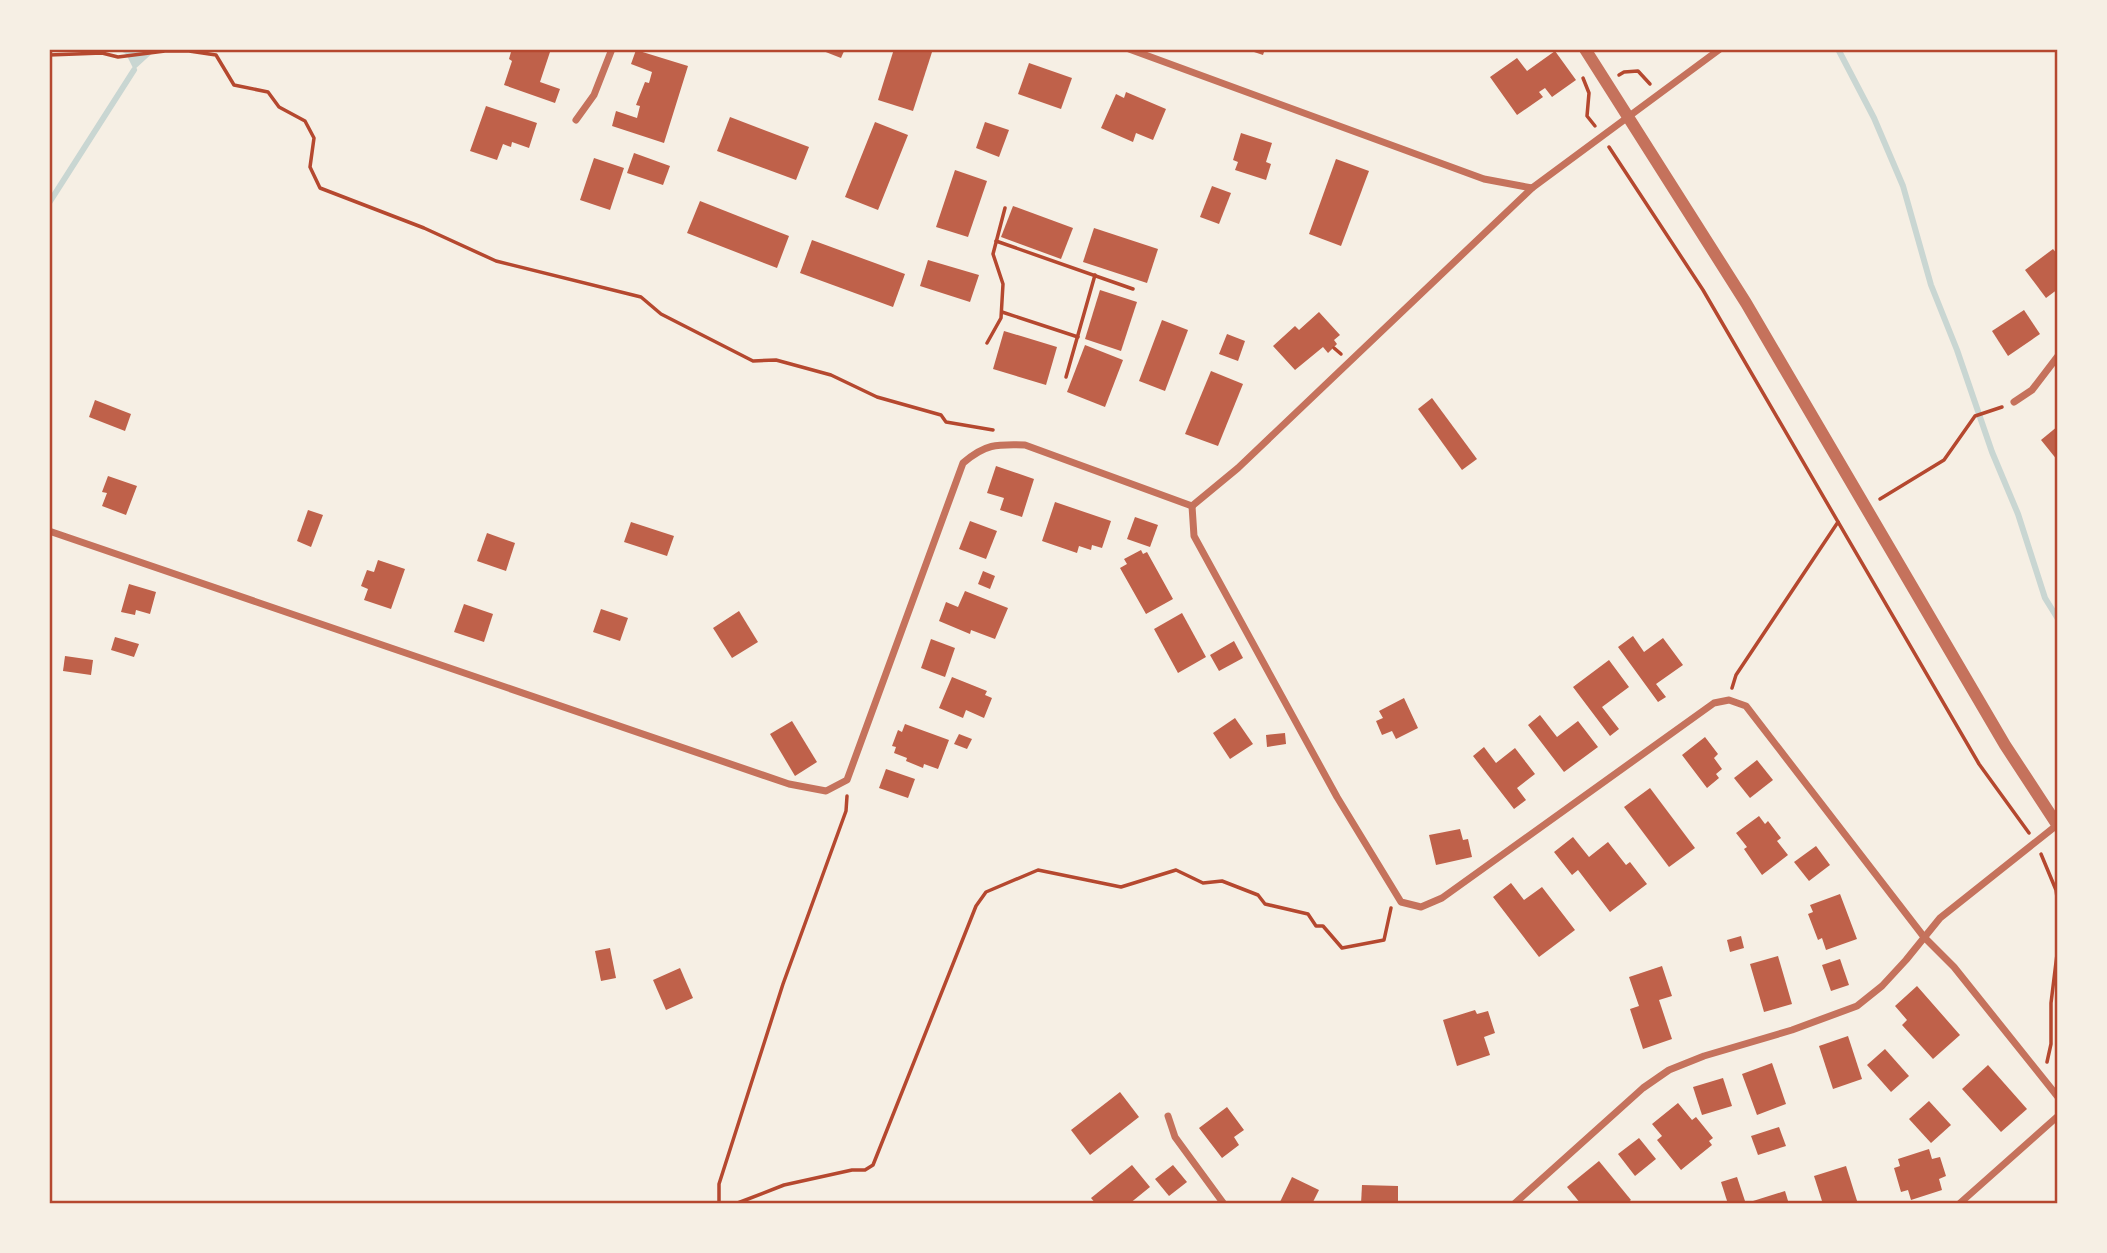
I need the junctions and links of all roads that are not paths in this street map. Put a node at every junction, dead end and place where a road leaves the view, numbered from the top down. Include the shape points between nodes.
1 (612, 49) edge
2 (1129, 49) edge
3 (1584, 49) edge
4 (1720, 49) edge
5 (1628, 115) junction
6 (576, 120) dead end
7 (1532, 188) junction
8 (2058, 356) edge
9 (2014, 402) road end
10 (1192, 506) junction
11 (49, 531) edge
12 (2058, 825) edge
13 (1924, 937) junction
14 (2058, 1097) edge
15 (2058, 1115) edge
16 (1168, 1116) dead end
17 (1224, 1204) edge
18 (1514, 1204) edge
19 (1959, 1204) edge

1 - 6 street via 594,94
2 - 7 street via 1484,179
3 - 5 street
4 - 5 street
5 - 7 street
5 - 12 street via 1746,303 2006,745
7 - 10 street via 1238,468
8 - 9 street via 2032,390
10 - 11 street via 1025,445 997,444 978,450 963,463 847,780 826,791 789,784
10 - 13 street via 1195,536 1337,797 1401,902 1421,906 1442,898 1714,703 1729,700 1745,706
12 - 13 street via 1940,918
13 - 14 street via 1954,967
13 - 18 street via 1882,986 1857,1006 1669,1070
15 - 19 street
16 - 17 street via 1175,1137

